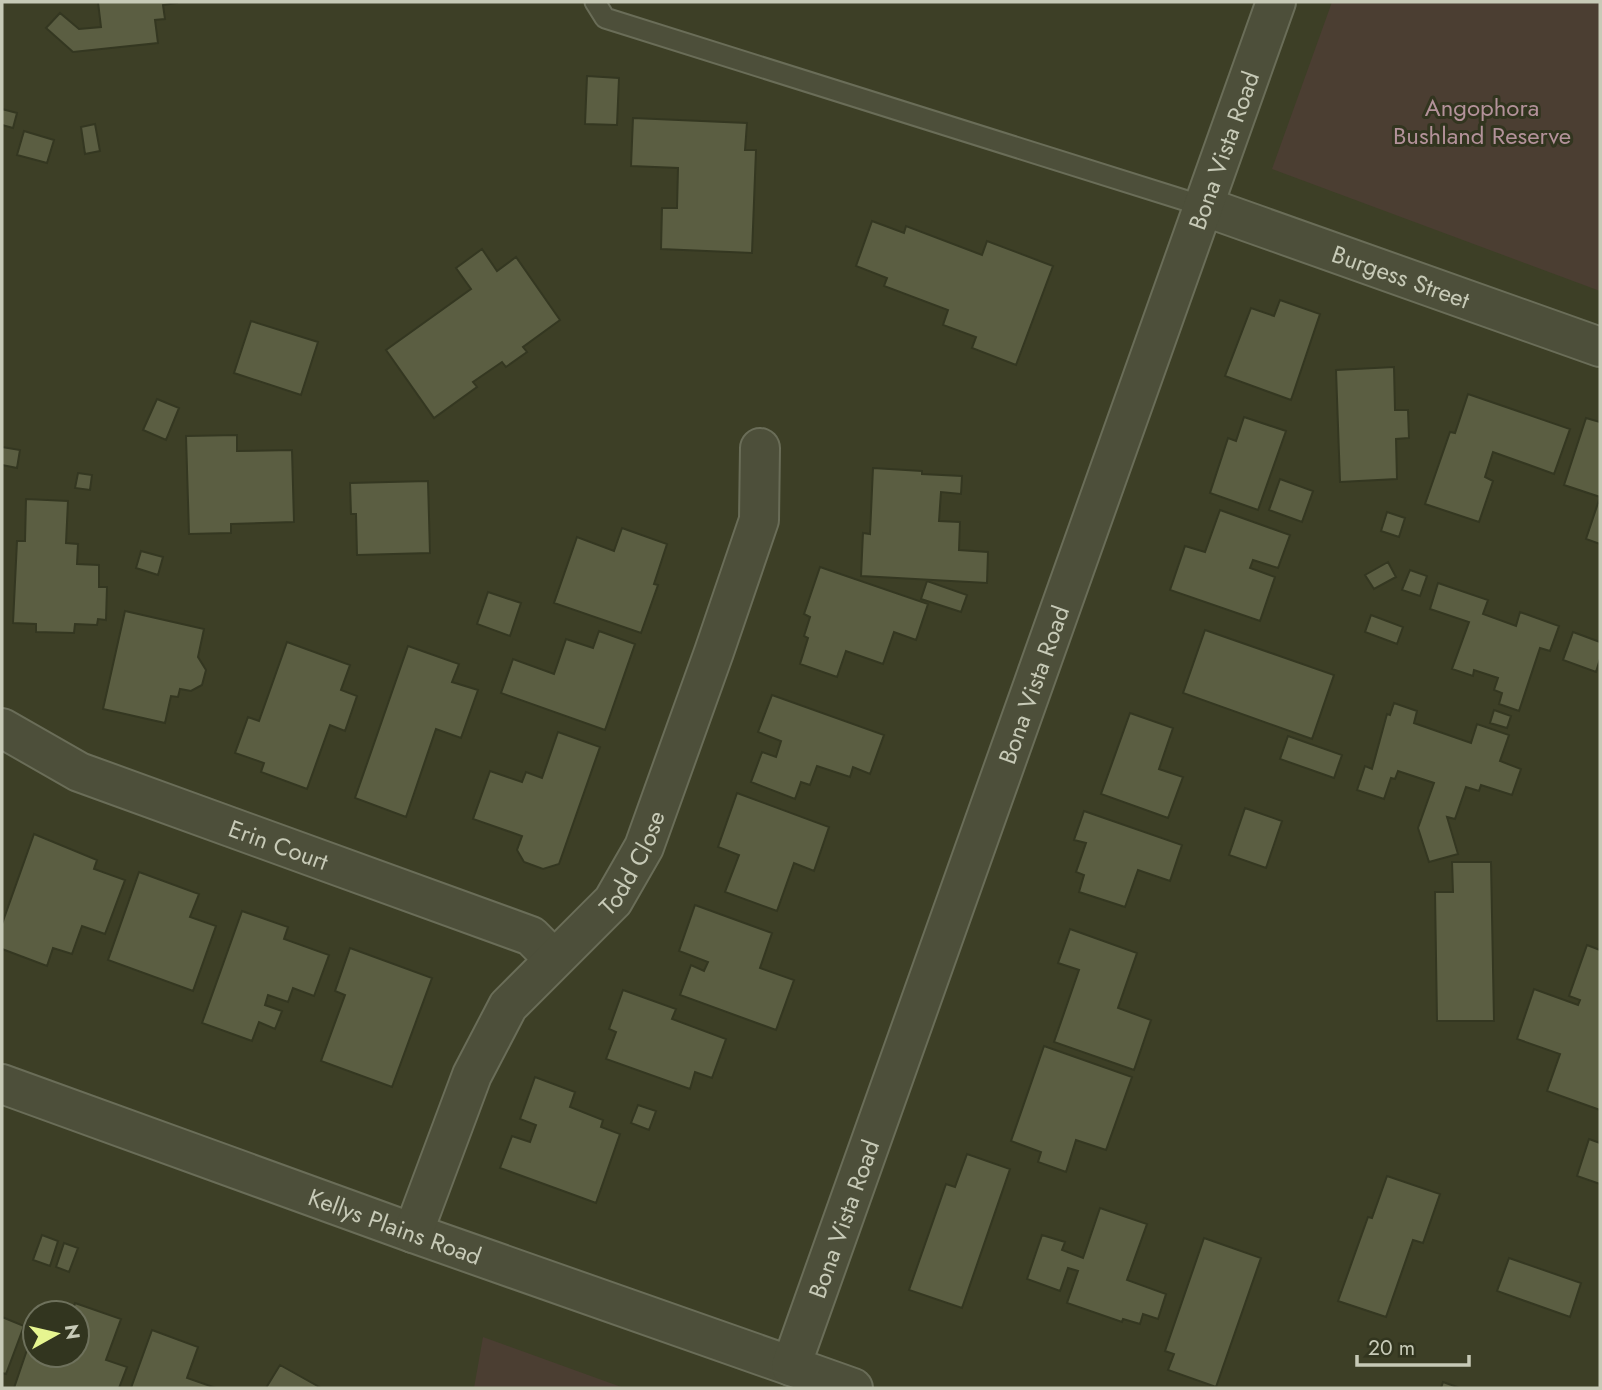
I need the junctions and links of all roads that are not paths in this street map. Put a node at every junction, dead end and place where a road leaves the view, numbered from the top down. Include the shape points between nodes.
1 (595, 2) edge
2 (1276, 2) edge
3 (1203, 206) junction
4 (1600, 347) edge
5 (760, 448) dead end
6 (2, 728) edge
7 (554, 959) junction
8 (2, 1084) edge
9 (413, 1233) junction
10 (791, 1366) junction
11 (853, 1388) edge

1 - 3 lane via 605,18
2 - 3 street, Bona Vista Road
3 - 4 street, Burgess Street
3 - 10 street, Bona Vista Road
5 - 7 street, Todd Close via 759,520 644,847 613,901
6 - 7 street, Erin Court via 79,772 531,936
7 - 9 street, Todd Close via 508,1006 472,1075
8 - 9 street, Kellys Plains Road
9 - 10 street, Kellys Plains Road
10 - 11 street, Kellys Plains Road

